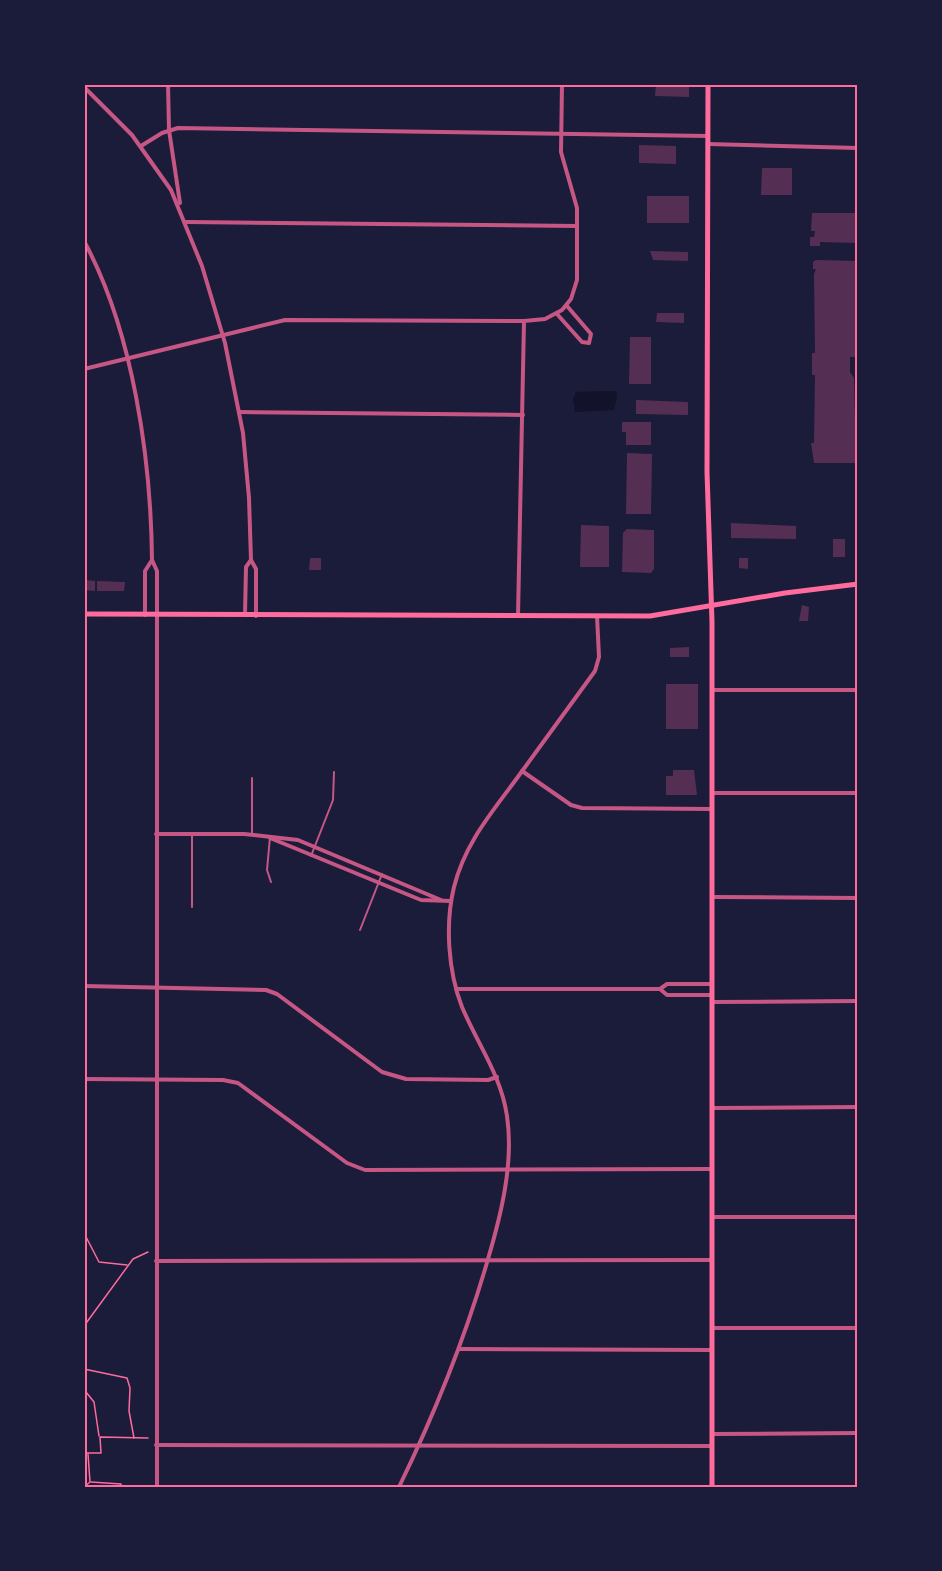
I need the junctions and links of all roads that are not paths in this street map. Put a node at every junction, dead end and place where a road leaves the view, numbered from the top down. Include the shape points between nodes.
1 (168, 84) edge
2 (562, 84) edge
3 (708, 84) edge
4 (84, 87) edge
5 (169, 130) junction
6 (561, 135) junction
7 (708, 136) junction
8 (708, 144) junction
9 (141, 146) junction
10 (858, 148) edge
11 (180, 207) junction
12 (186, 222) junction
13 (578, 226) junction
14 (84, 241) edge
15 (567, 306) junction
16 (557, 314) junction
17 (524, 321) junction
18 (223, 334) junction
19 (126, 358) junction
20 (84, 369) edge
21 (239, 412) junction
22 (523, 415) junction
23 (152, 560) junction
24 (251, 560) junction
25 (858, 584) edge
26 (712, 606) junction
27 (84, 614) edge
28 (145, 615) junction
29 (157, 615) junction
30 (244, 616) junction
31 (256, 616) junction
32 (518, 616) junction
33 (597, 616) junction
34 (712, 690) junction
35 (858, 690) edge
36 (522, 771) junction
37 (334, 772) dead end
38 (252, 778) dead end
39 (712, 793) junction
40 (858, 794) edge
41 (712, 809) junction
42 (156, 834) junction
43 (192, 834) junction
44 (252, 835) junction
45 (270, 837) junction
46 (315, 846) junction
47 (311, 856) junction
48 (382, 874) junction
49 (271, 882) dead end
50 (378, 883) junction
51 (713, 897) junction
52 (858, 898) edge
53 (441, 900) junction
54 (451, 901) junction
55 (192, 907) dead end
56 (360, 930) dead end
57 (712, 984) junction
58 (84, 986) edge
59 (157, 988) junction
60 (456, 989) junction
61 (660, 989) junction
62 (712, 995) junction
63 (858, 1001) edge
64 (712, 1002) junction
65 (497, 1077) junction
66 (84, 1078) edge
67 (157, 1080) junction
68 (858, 1107) edge
69 (712, 1108) junction
70 (712, 1169) junction
71 (507, 1170) junction
72 (712, 1217) junction
73 (858, 1217) edge
74 (488, 1260) junction
75 (712, 1260) junction
76 (156, 1261) junction
77 (712, 1328) junction
78 (858, 1328) edge
79 (460, 1349) junction
80 (712, 1350) junction
81 (858, 1433) edge
82 (712, 1434) junction
83 (156, 1445) junction
84 (419, 1445) junction
85 (712, 1446) junction
86 (157, 1487) edge
87 (399, 1487) edge
88 (712, 1487) edge

1 - 5 street
2 - 6 street
3 - 7 main road
4 - 9 street
5 - 6 street
5 - 9 street
5 - 11 street
6 - 7 street
6 - 13 street via 562,159 575,193
7 - 8 main road
8 - 10 street
8 - 26 main road via 707,472
9 - 11 street
11 - 12 street
12 - 13 street
12 - 18 street
13 - 15 street via 577,280
14 - 19 street via 101,278
15 - 16 street
15 - 16 street via 591,334 589,343 582,342
16 - 17 street
17 - 18 street via 295,319
17 - 22 street
18 - 19 street
18 - 21 street
19 - 20 street
19 - 23 street via 147,472
21 - 22 street
21 - 24 street via 249,498
22 - 32 street
23 - 28 street via 145,572
23 - 29 street via 157,571
24 - 30 street via 246,567
24 - 31 street via 256,569
25 - 26 main road
26 - 33 main road via 657,615
26 - 34 main road
27 - 28 main road
28 - 29 main road
29 - 30 main road
29 - 42 street
30 - 31 main road
31 - 32 main road
32 - 33 main road
33 - 36 street via 599,657 595,671
34 - 35 street
34 - 39 main road
36 - 41 street via 571,805 582,808
36 - 54 street via 475,834
37 - 46 lane via 333,800
38 - 44 lane
39 - 40 street
39 - 41 main road
41 - 51 main road
42 - 43 street
42 - 59 street
43 - 44 street
43 - 55 lane
44 - 45 street
45 - 46 street
45 - 47 street
45 - 49 lane via 267,870
46 - 47 lane
46 - 48 street
47 - 50 street
48 - 50 lane
48 - 53 street
50 - 53 street via 421,900
50 - 56 lane
51 - 52 street
51 - 57 main road
53 - 54 street
54 - 60 street via 449,935
57 - 61 street via 667,984
57 - 62 main road
58 - 59 street
59 - 65 street via 271,992 382,1072 397,1078
59 - 67 street
60 - 61 street
60 - 65 street
61 - 62 street via 667,995
62 - 64 main road
63 - 64 street
64 - 69 main road
65 - 71 street via 507,1116
66 - 67 street
67 - 71 street via 238,1083 359,1168
67 - 76 street
68 - 69 street
69 - 70 main road
70 - 71 street
70 - 72 main road
71 - 74 street
72 - 73 street
72 - 75 main road
74 - 75 street
74 - 76 street
74 - 79 street
75 - 77 main road
76 - 83 street
77 - 78 street
77 - 80 main road
79 - 80 street
79 - 84 street
80 - 82 main road
81 - 82 street
82 - 85 main road
83 - 84 street
83 - 86 street
84 - 85 street
84 - 87 street
85 - 88 main road

